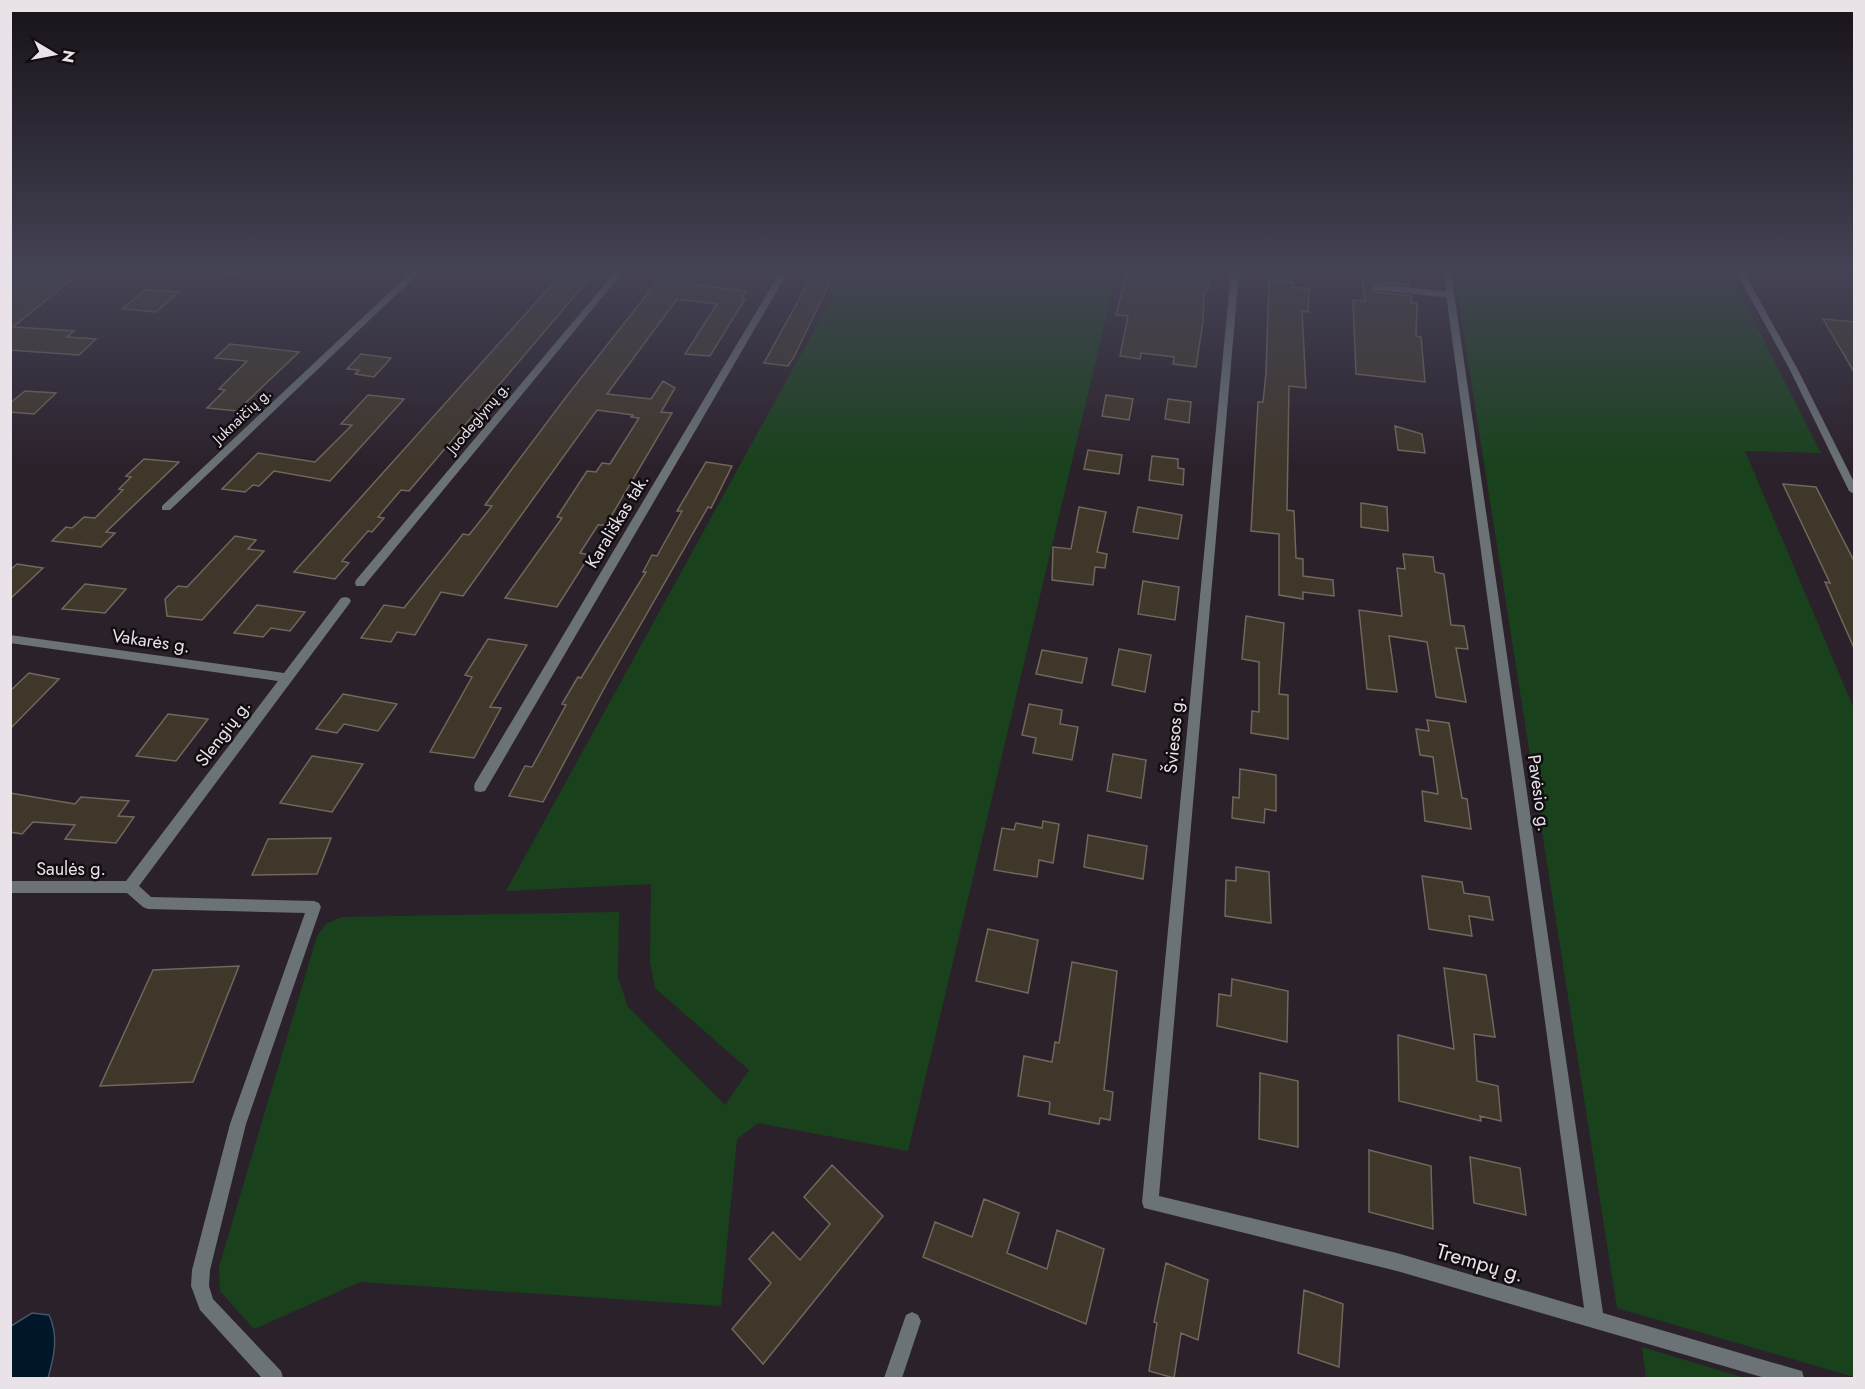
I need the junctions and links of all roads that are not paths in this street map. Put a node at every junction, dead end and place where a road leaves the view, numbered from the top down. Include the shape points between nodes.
1 (347, 337) edge
2 (565, 337) edge
3 (746, 337) edge
4 (1229, 337) edge
5 (1456, 337) edge
6 (1776, 337) edge
7 (1854, 491) edge
8 (166, 508) dead end
9 (360, 583) dead end
10 (345, 601) dead end
11 (10, 639) edge
12 (287, 678) junction
13 (480, 787) dead end
14 (10, 887) edge
15 (130, 887) junction
16 (1150, 1202) joint
17 (1595, 1320) junction
18 (912, 1321) dead end
19 (274, 1378) edge
20 (893, 1378) edge
21 (1796, 1378) edge

1 - 8 street, Juknaičių g.
2 - 9 street, Juodeglynų g.
3 - 13 street, Karališkas tak.
4 - 16 street, Šviesos g.
5 - 17 street, Pavėsio g.
6 - 7 street
10 - 12 street, Slengių g.
11 - 12 street, Vakarės g.
12 - 15 street, Slengių g.
14 - 15 street, Saulės g.
15 - 19 street via 148,903 314,907 238,1124 201,1270 200,1286 206,1304
16 - 17 street, Trempų g. via 1397,1263
17 - 21 street, Trempų g.
18 - 20 street

